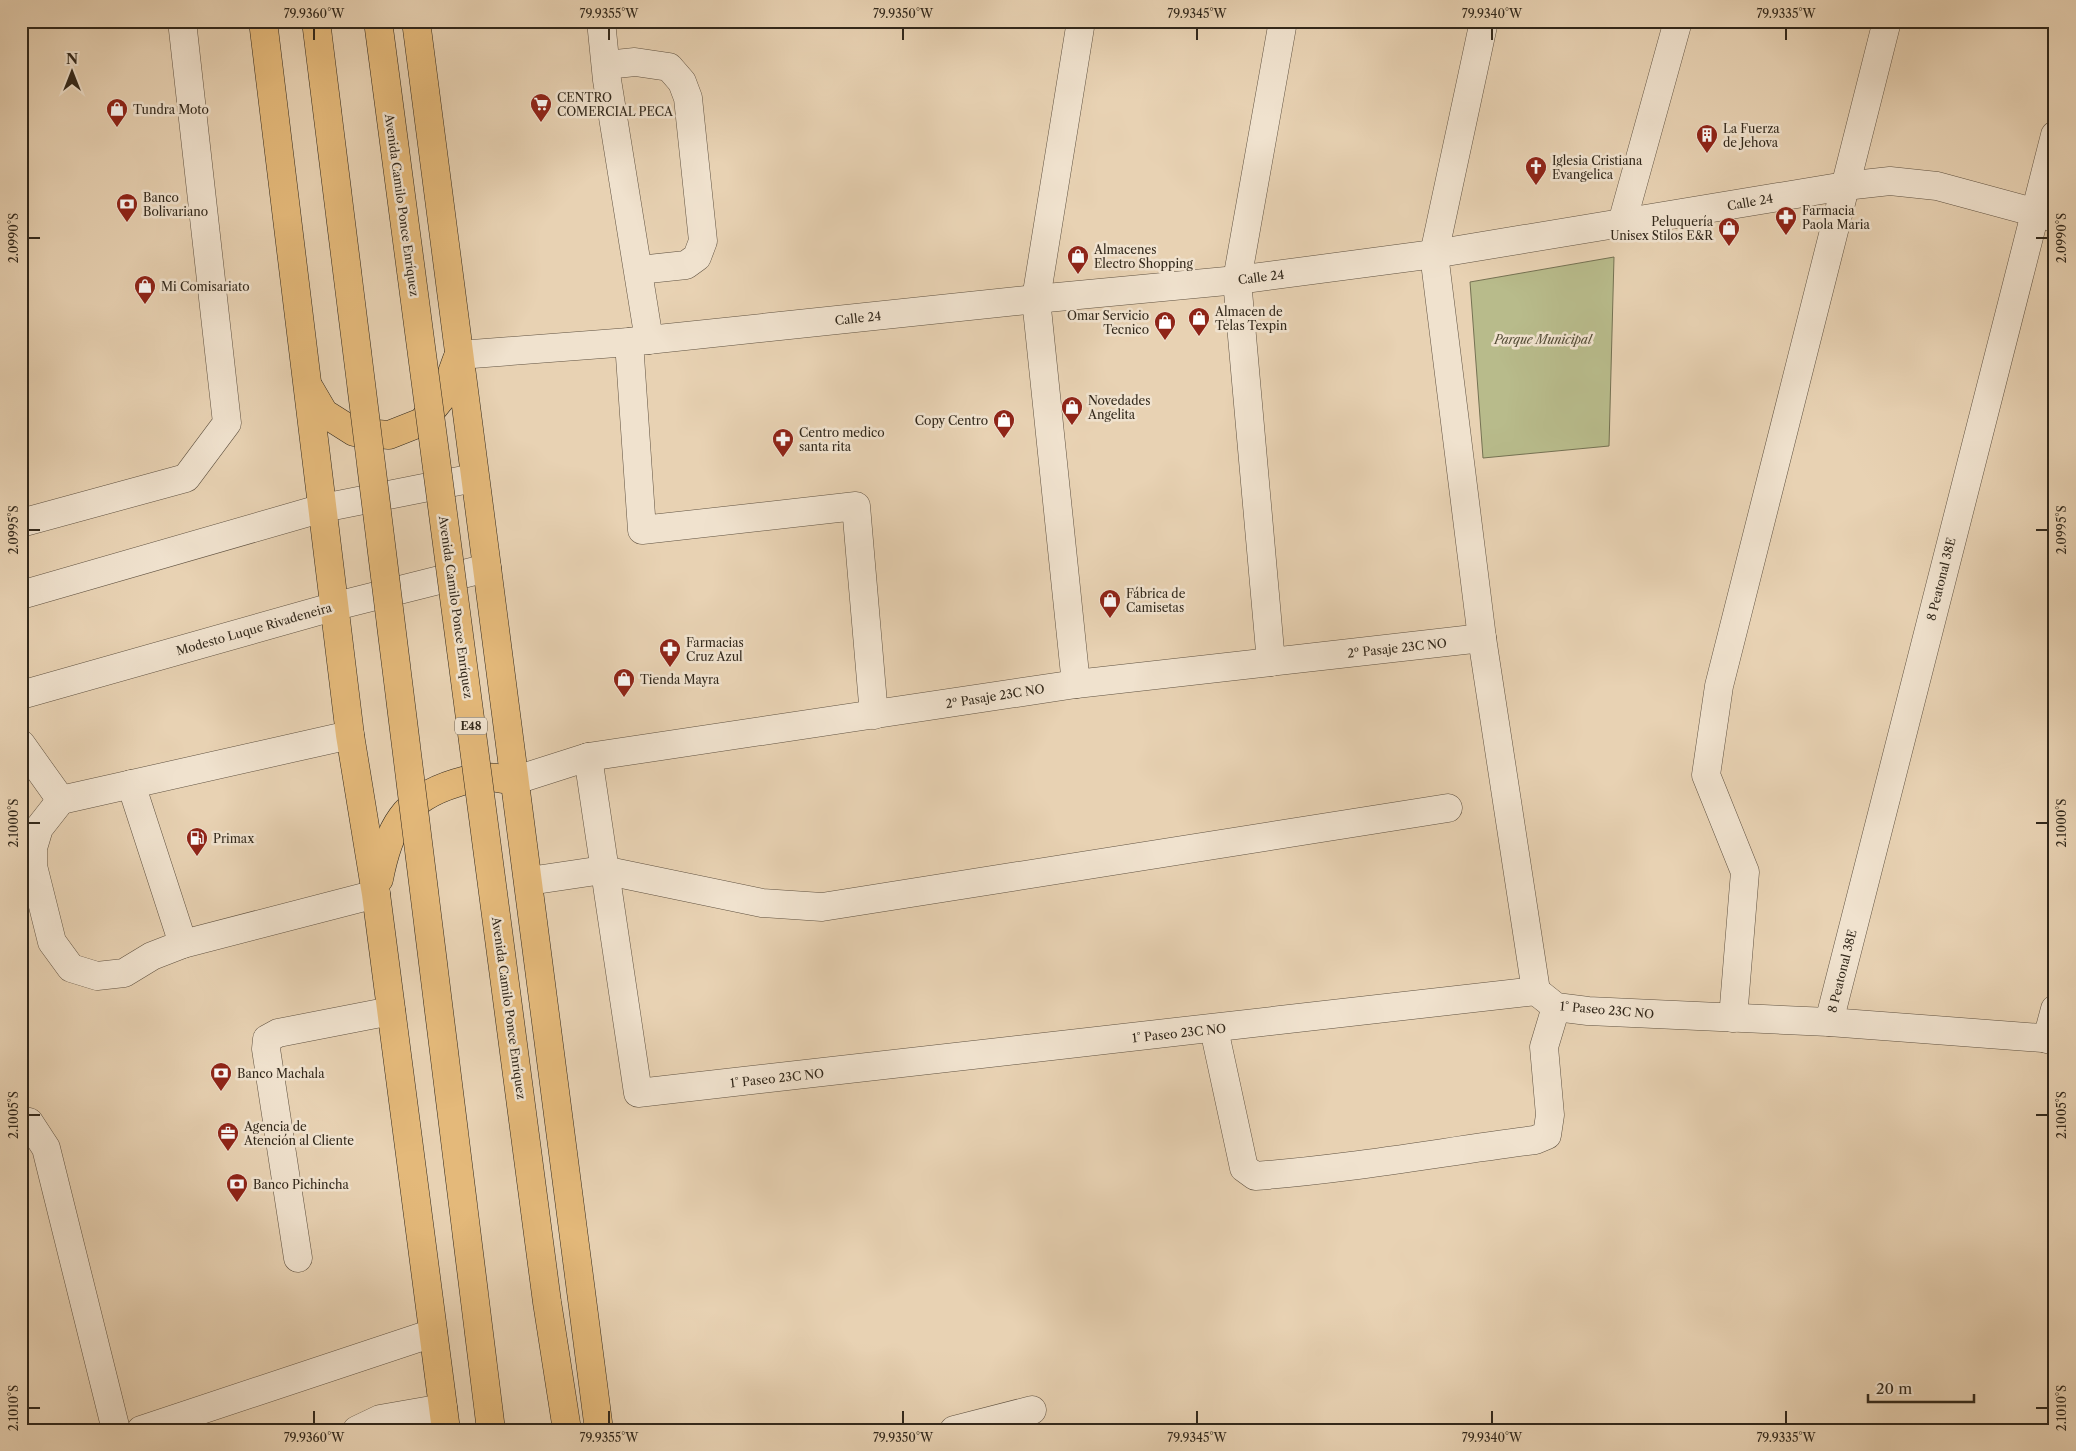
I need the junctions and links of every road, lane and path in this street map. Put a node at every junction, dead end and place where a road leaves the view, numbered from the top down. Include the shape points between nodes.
1 (182, 21) edge
2 (263, 21) edge
3 (316, 21) edge
4 (378, 21) edge
5 (416, 21) edge
6 (601, 21) edge
7 (1081, 21) edge
8 (1283, 21) edge
9 (1484, 21) edge
10 (1678, 21) edge
11 (1886, 21) edge
12 (606, 65) junction
13 (2055, 135) edge
14 (1845, 186) junction
15 (2044, 215) edge
16 (1622, 223) junction
17 (1434, 254) junction
18 (639, 270) junction
19 (1237, 280) junction
20 (1036, 299) junction
21 (639, 341) junction
22 (459, 355) junction
23 (307, 383) junction
24 (474, 478) junction
25 (323, 508) junction
26 (21, 523) edge
27 (487, 568) junction
28 (21, 595) edge
29 (336, 606) junction
30 (1482, 638) junction
31 (1271, 662) junction
32 (1076, 684) junction
33 (21, 695) edge
34 (874, 715) junction
35 (350, 735) junction
36 (21, 744) edge
37 (588, 757) junction
38 (513, 781) junction
39 (131, 784) junction
40 (61, 800) junction
41 (1448, 808) dead end
42 (603, 870) junction
43 (529, 881) junction
44 (376, 894) junction
45 (182, 944) junction
46 (1546, 999) junction
47 (2055, 1008) edge
48 (391, 1011) junction
49 (1734, 1018) junction
50 (1829, 1022) junction
51 (1214, 1029) junction
52 (2051, 1039) edge
53 (21, 1120) edge
54 (298, 1258) dead end
55 (433, 1332) junction
56 (1032, 1410) dead end
57 (444, 1419) edge
58 (116, 1430) edge
59 (141, 1430) edge
60 (357, 1430) edge
61 (491, 1430) edge
62 (567, 1430) edge
63 (599, 1430) edge
64 (954, 1430) edge

1 - 26 street via 227,423 186,478
2 - 23 main road
3 - 61 main road, bridge
4 - 62 main road, Avenida Camilo Ponce Enríquez / E48, bridge
5 - 22 main road, E48
6 - 12 street
7 - 20 street
8 - 19 street
9 - 17 street
10 - 16 street
11 - 14 street
12 - 18 street
12 - 18 street via 635,62 669,67 682,82 688,98 703,241 697,257 686,265
13 - 15 street, 8 Peatonal 38E
14 - 15 street, Calle 24 via 1890,180 1937,186
14 - 16 street, Calle 24
14 - 49 street via 1719,686 1706,775 1745,872
15 - 50 street, 8 Peatonal 38E
16 - 17 street, Calle 24
17 - 19 street, Calle 24
17 - 30 street
18 - 21 street
19 - 20 street, Calle 24
19 - 31 street
20 - 21 street, Calle 24
20 - 32 street
21 - 22 street, Calle 24
21 - 34 street via 642,530 856,506
22 - 23 main road via 444,395 422,422 389,435 354,432 324,413
22 - 24 main road, E48
23 - 25 main road
24 - 25 street
24 - 27 main road, E48
25 - 28 street
25 - 29 main road
27 - 29 street, Modesto Luque Rivadeneira
27 - 38 main road, E48
29 - 33 street, Modesto Luque Rivadeneira
29 - 35 main road
30 - 31 street, 2º Pasaje 23C NO
30 - 46 street
31 - 32 street, 2º Pasaje 23C NO
32 - 34 street, 2º Pasaje 23C NO
34 - 37 street, 2º Pasaje 23C NO
35 - 39 street
35 - 44 main road
36 - 40 street
37 - 38 street, 2º Pasaje 23C NO
37 - 42 street, 1° Paseo 23C NO
38 - 43 main road, E48
38 - 44 main road via 490,776 469,779 438,788 421,798 398,821 386,846
39 - 40 street
39 - 45 street
40 - 45 street via 39,828 33,848 33,866 52,942 71,968 97,976 124,973 152,956
41 - 42 street via 822,907 762,903
42 - 43 street
42 - 51 street, 1° Paseo 23C NO via 638,1093
43 - 63 main road, E48
44 - 45 street
44 - 48 main road
46 - 49 street, 1° Paseo 23C NO via 1588,1011
46 - 51 street, 1° Paseo 23C NO
46 - 51 street via 1544,1047 1550,1116 1548,1135 1535,1140 1312,1172 1255,1176 1244,1168
47 - 52 street
48 - 54 street via 278,1033 267,1039
48 - 55 main road
49 - 50 street, 1° Paseo 23C NO
50 - 52 street, 1° Paseo 23C NO
53 - 58 street via 30,1122 46,1148
55 - 57 main road
55 - 59 street
56 - 64 street
57 - 60 street via 380,1419

